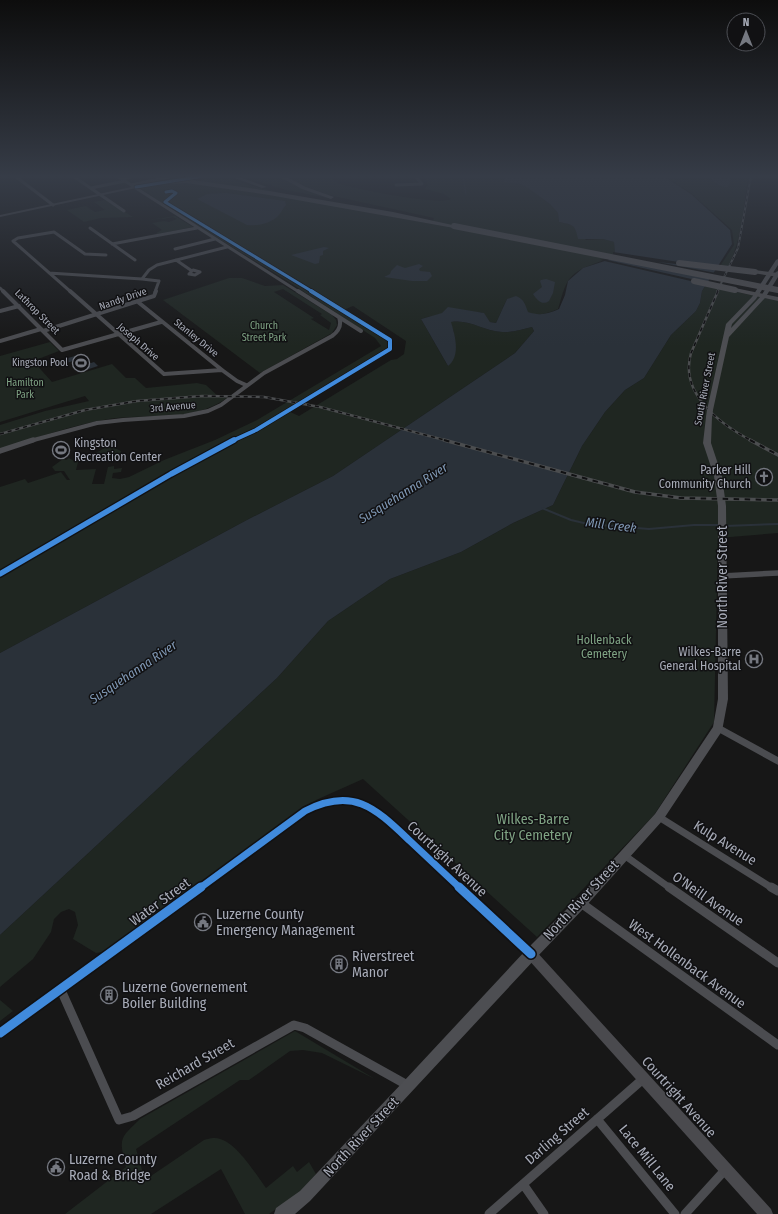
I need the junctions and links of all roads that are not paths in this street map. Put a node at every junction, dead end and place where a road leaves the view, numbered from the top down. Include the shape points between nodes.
1 (50, 233) edge
2 (55, 233) edge
3 (96, 233) edge
4 (172, 233) edge
5 (205, 233) edge
6 (488, 233) edge
7 (494, 233) edge
8 (497, 233) edge
9 (215, 239) junction
10 (112, 244) junction
11 (566, 245) junction
12 (227, 247) junction
13 (176, 249) dead end
14 (106, 255) dead end
15 (135, 260) dead end
16 (176, 260) junction
17 (778, 261) edge
18 (192, 271) dead end
19 (49, 273) junction
20 (775, 273) edge
21 (142, 279) junction
22 (0, 288) edge
23 (778, 289) edge
24 (758, 298) junction
25 (778, 300) edge
26 (138, 302) junction
27 (19, 306) junction
28 (0, 311) edge
29 (96, 316) junction
30 (339, 317) junction
31 (161, 322) junction
32 (42, 330) junction
33 (361, 331) dead end
34 (117, 335) junction
35 (0, 341) edge
36 (222, 370) junction
37 (246, 385) junction
38 (0, 451) edge
39 (722, 516) joint
40 (778, 573) edge
41 (722, 576) junction
42 (718, 728) junction
43 (778, 761) edge
44 (338, 799) joint
45 (658, 818) junction
46 (624, 855) junction
47 (778, 891) edge
48 (581, 903) junction
49 (531, 954) junction
50 (778, 963) edge
51 (61, 990) junction
52 (0, 1033) edge
53 (778, 1046) edge
54 (643, 1079) junction
55 (409, 1086) junction
56 (597, 1119) junction
57 (725, 1170) junction
58 (523, 1184) junction
59 (282, 1214) edge
60 (490, 1214) edge
61 (544, 1214) edge
62 (675, 1214) edge
63 (685, 1214) edge
64 (766, 1214) edge

1 - 19 street, Joseph Drive via 13,241
2 - 14 street, Joseph Drive via 85,254
3 - 10 street
4 - 10 street
5 - 9 street
6 - 24 highway, bridge
7 - 23 highway, bridge
8 - 11 highway, bridge
9 - 12 street
9 - 13 street
10 - 15 street
11 - 20 highway, bridge via 675,263
11 - 23 highway, bridge
12 - 16 street, Nandy Drive
12 - 30 street
16 - 18 street
16 - 21 street, Nandy Drive via 156,265
17 - 20 main road, South River Street
19 - 21 street
19 - 29 street, Joseph Drive
20 - 24 main road, South River Street
21 - 26 street, Nandy Drive via 159,281 154,296
22 - 27 street, Lathrop Street
24 - 25 highway
24 - 39 main road, South River Street, bridge via 729,324 709,417 707,443 718,476
26 - 29 street, Nandy Drive
26 - 31 street, Stanley Drive
27 - 28 street
27 - 32 street, Lathrop Street
29 - 32 street, Nandy Drive
29 - 34 street, Joseph Drive
30 - 33 street
30 - 37 street, 3rd Avenue via 340,326 332,336
31 - 34 street
31 - 36 street, Stanley Drive
32 - 34 street, Lathrop Street via 62,350
32 - 35 street, Nandy Drive
34 - 36 street, Joseph Drive via 164,374
36 - 37 street, Stanley Drive
37 - 38 street, 3rd Avenue via 224,404 200,414 97,423
39 - 41 main road, North River Street
40 - 41 street
41 - 42 main road, North River Street via 723,699
42 - 43 street
42 - 45 main road, North River Street
44 - 49 street, Courtright Avenue via 360,802 381,814
44 - 51 street, Water Street via 315,805 305,811
45 - 46 main road, North River Street
45 - 47 street, Kulp Avenue
46 - 48 main road, North River Street
46 - 50 street, O'Neill Avenue
48 - 49 main road, North River Street
48 - 53 street, West Hollenback Avenue
49 - 54 main road, Courtright Avenue
49 - 55 main road, North River Street
51 - 52 street, Water Street
51 - 55 street, Reichard Street via 119,1120 133,1116 294,1025 305,1028
54 - 56 street, Darling Street
54 - 57 main road, Courtright Avenue
55 - 59 main road, North River Street via 306,1196
56 - 58 street, Darling Street
56 - 62 street, Lace Mill Lane
57 - 63 street
57 - 64 main road, Courtright Avenue
58 - 60 street, Darling Street
58 - 61 street

